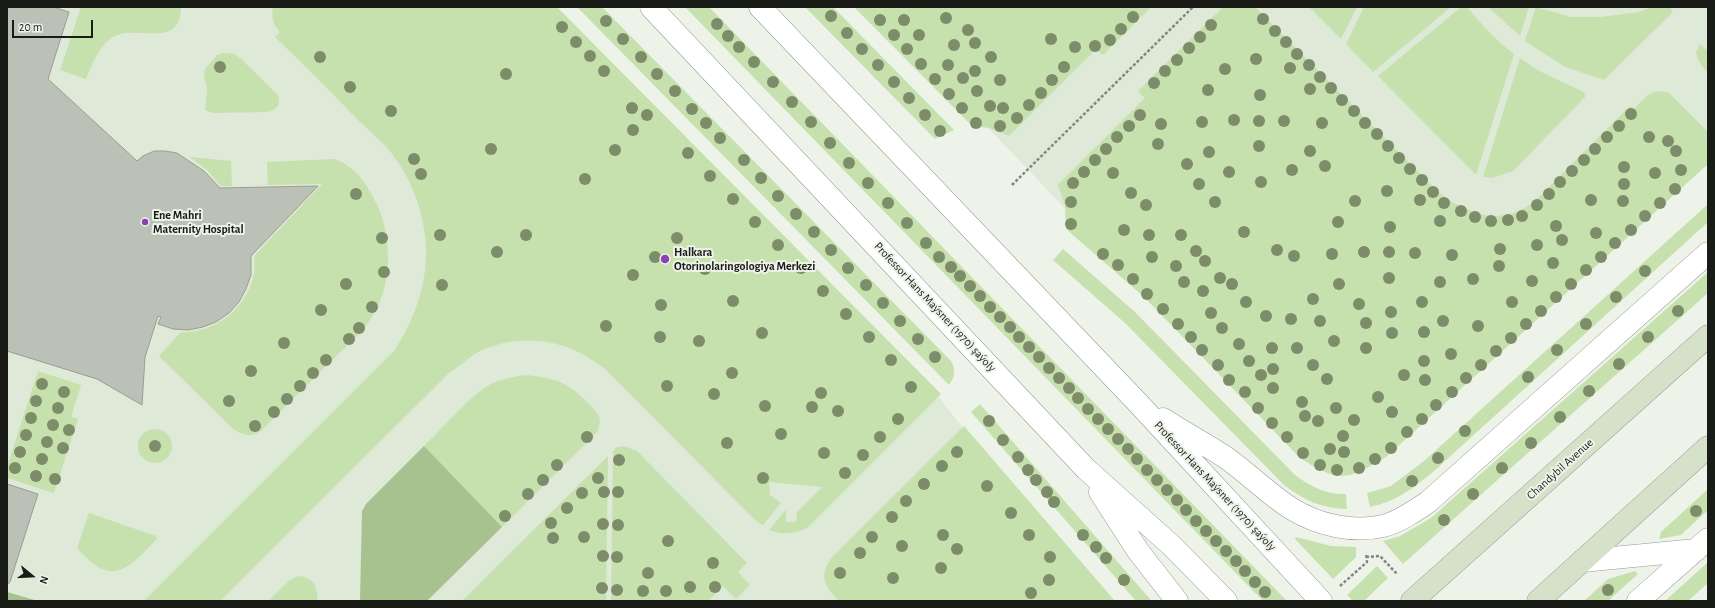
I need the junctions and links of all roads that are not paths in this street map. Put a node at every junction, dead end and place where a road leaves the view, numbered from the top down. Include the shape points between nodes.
1 (652, 7) edge
2 (760, 7) edge
3 (1708, 253) edge
4 (1708, 336) edge
5 (1138, 403) junction
6 (1708, 447) edge
7 (1086, 469) junction
8 (1702, 545) edge
9 (1582, 561) junction
10 (1178, 601) edge
11 (1226, 601) edge
12 (1321, 601) edge
13 (1412, 601) edge
14 (1538, 601) edge
15 (1638, 601) edge

1 - 7 street, Professor Hans Maýsner (1970) şaýoly
2 - 5 street, Professor Hans Maýsner (1970) şaýoly
3 - 5 street via 1428,502 1384,526 1356,529 1338,526 1293,510 1225,458
4 - 13 main road, Chandybil Avenue
5 - 12 street, Professor Hans Maýsner (1970) şaýoly
6 - 9 main road
7 - 10 street via 1138,551
7 - 11 street, Professor Hans Maýsner (1970) şaýoly via 1172,546
8 - 9 street
8 - 15 street
9 - 14 main road

